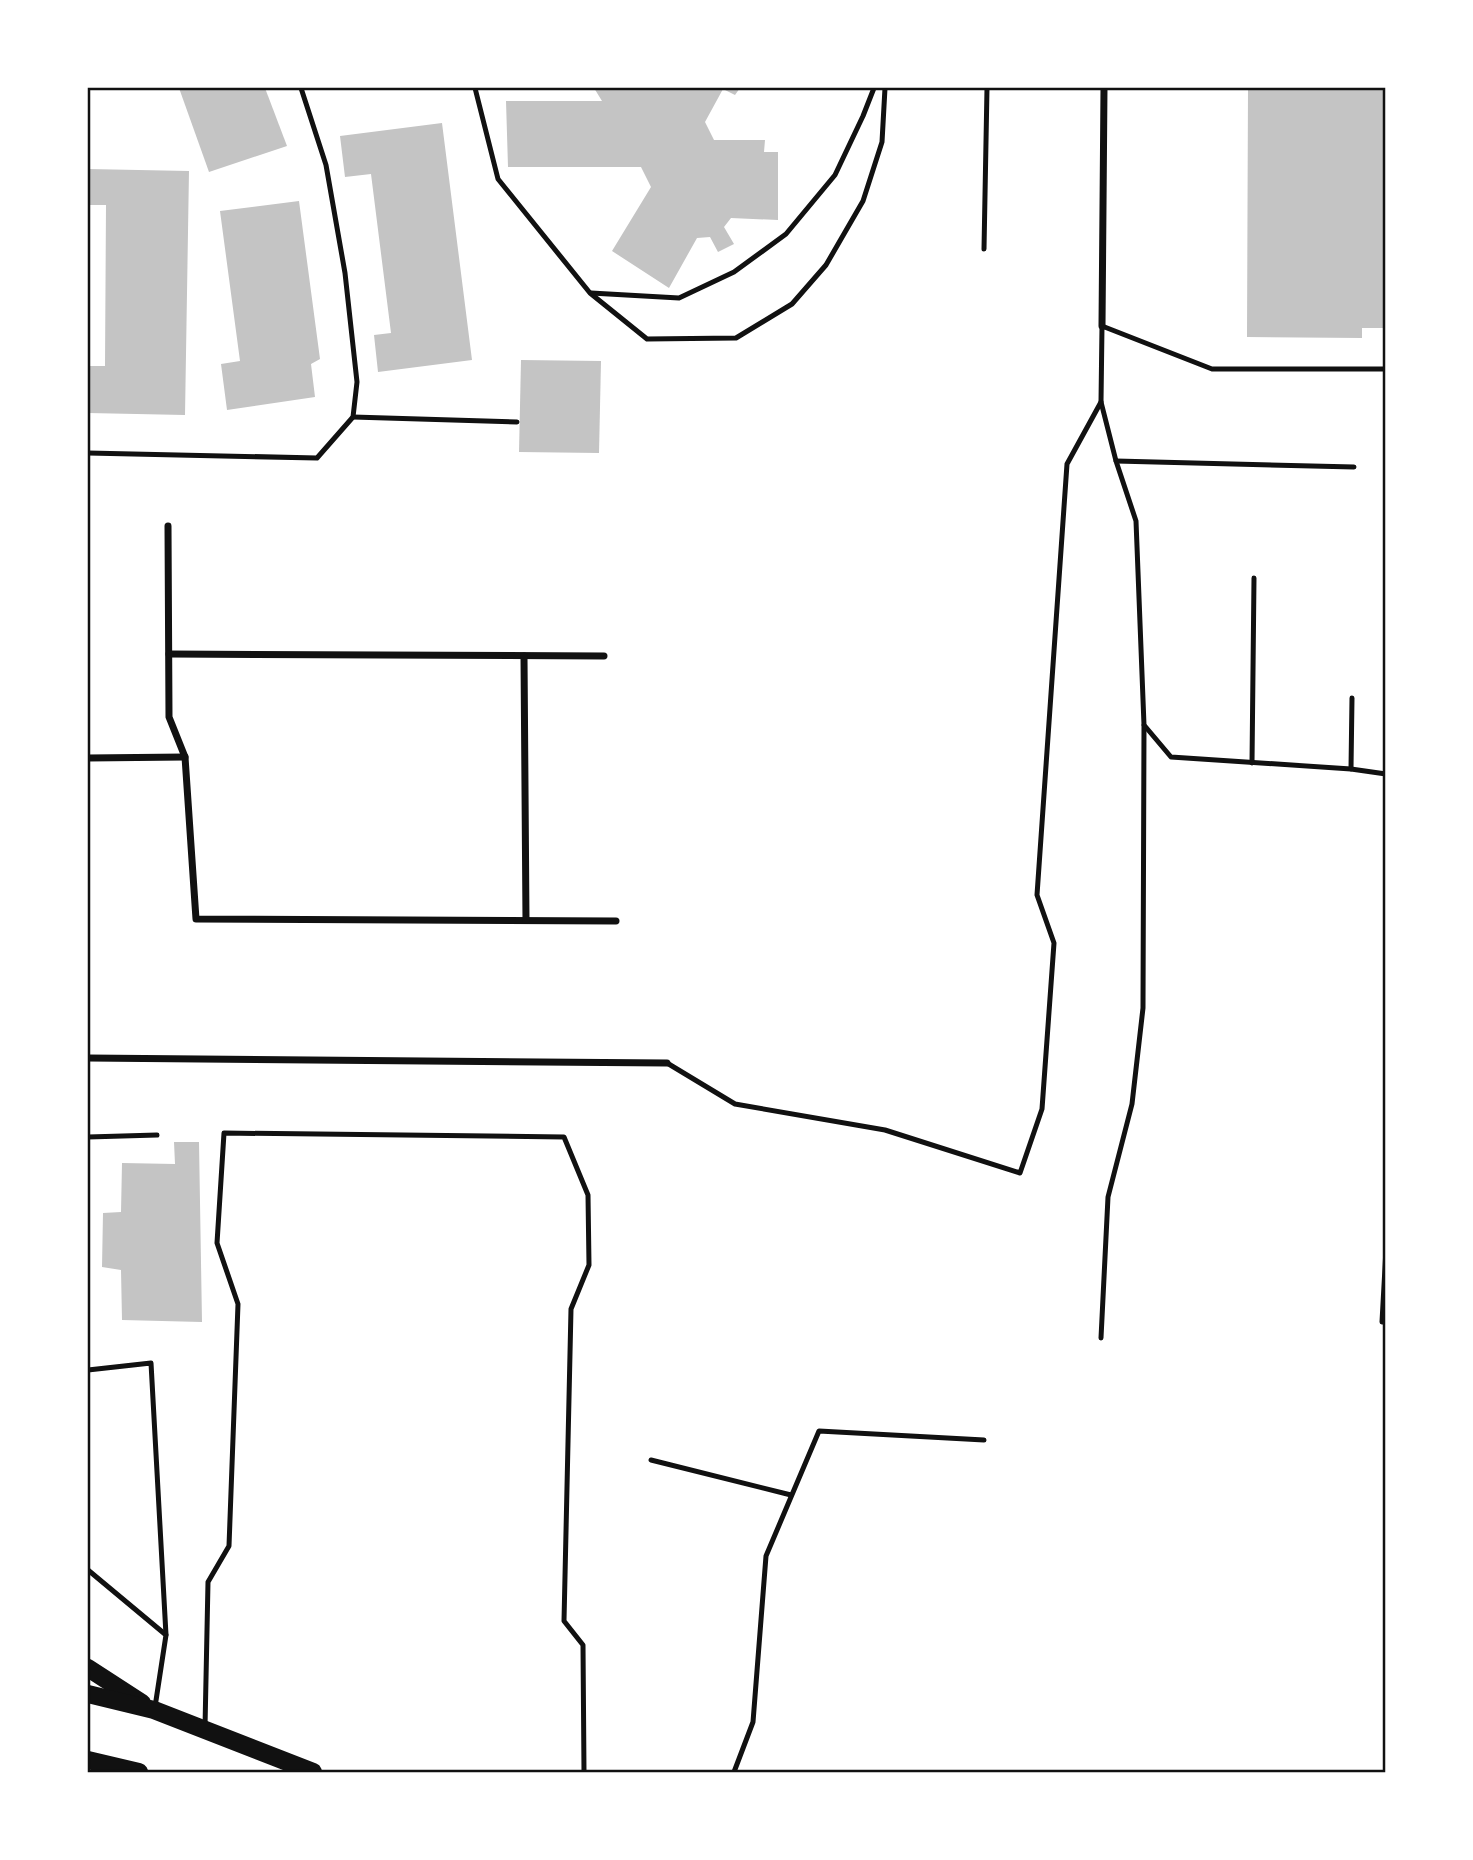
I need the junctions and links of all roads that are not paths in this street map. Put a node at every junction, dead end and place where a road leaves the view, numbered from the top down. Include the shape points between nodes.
1 (301, 88) edge
2 (475, 88) edge
3 (874, 88) edge
4 (885, 88) edge
5 (987, 88) edge
6 (1104, 88) edge
7 (984, 248) dead end
8 (590, 293) junction
9 (1102, 326) junction
10 (1385, 369) edge
11 (1101, 402) junction
12 (353, 417) junction
13 (517, 422) dead end
14 (88, 453) edge
15 (1116, 461) junction
16 (1354, 467) dead end
17 (168, 526) dead end
18 (1254, 578) dead end
19 (169, 654) junction
20 (524, 656) junction
21 (604, 656) dead end
22 (1352, 698) dead end
23 (1144, 725) junction
24 (185, 757) junction
25 (88, 758) edge
26 (1252, 763) junction
27 (1351, 769) junction
28 (1385, 774) edge
29 (526, 920) junction
30 (616, 921) dead end
31 (88, 1058) edge
32 (667, 1063) joint
33 (157, 1135) dead end
34 (88, 1137) edge
35 (1385, 1249) edge
36 (1385, 1322) edge
37 (1101, 1338) dead end
38 (88, 1370) edge
39 (984, 1440) dead end
40 (651, 1460) dead end
41 (792, 1495) junction
42 (88, 1570) edge
43 (166, 1635) junction
44 (88, 1668) edge
45 (88, 1695) edge
46 (154, 1710) junction
47 (205, 1731) junction
48 (88, 1760) edge
49 (139, 1773) edge
50 (313, 1773) edge
51 (584, 1773) edge
52 (734, 1773) edge

1 - 12 lane via 326,165 345,274 357,382
2 - 8 lane via 498,179
3 - 8 lane via 835,176 786,234 734,272 679,298
4 - 8 lane via 882,142 863,201 826,265 792,304 736,338 646,339
5 - 7 lane
6 - 9 street
9 - 10 lane via 1212,369
9 - 11 lane
11 - 15 lane
11 - 32 lane via 1067,464 1037,895 1054,943 1042,1109 1020,1173 886,1130 735,1104
12 - 13 lane
12 - 14 lane via 317,458
15 - 16 lane
15 - 23 lane via 1136,521
17 - 19 street
18 - 26 lane
19 - 20 street
19 - 24 street via 169,717
20 - 21 street
20 - 29 street
22 - 27 lane
23 - 26 lane via 1171,757
23 - 37 lane via 1143,1008 1132,1104 1108,1197
24 - 25 street
24 - 29 street via 196,919
26 - 27 lane
27 - 28 lane
29 - 30 street
31 - 32 street
33 - 34 lane
35 - 36 lane
38 - 43 lane via 151,1363
39 - 41 lane via 819,1431
40 - 41 lane
41 - 52 lane via 766,1556 753,1722
42 - 43 lane
43 - 46 lane
44 - 46 main road
45 - 46 main road
46 - 47 main road
47 - 50 main road
47 - 51 lane via 208,1582 229,1546 238,1304 217,1243 224,1133 564,1137 588,1195 589,1265 571,1309 564,1621 583,1645
48 - 49 main road

